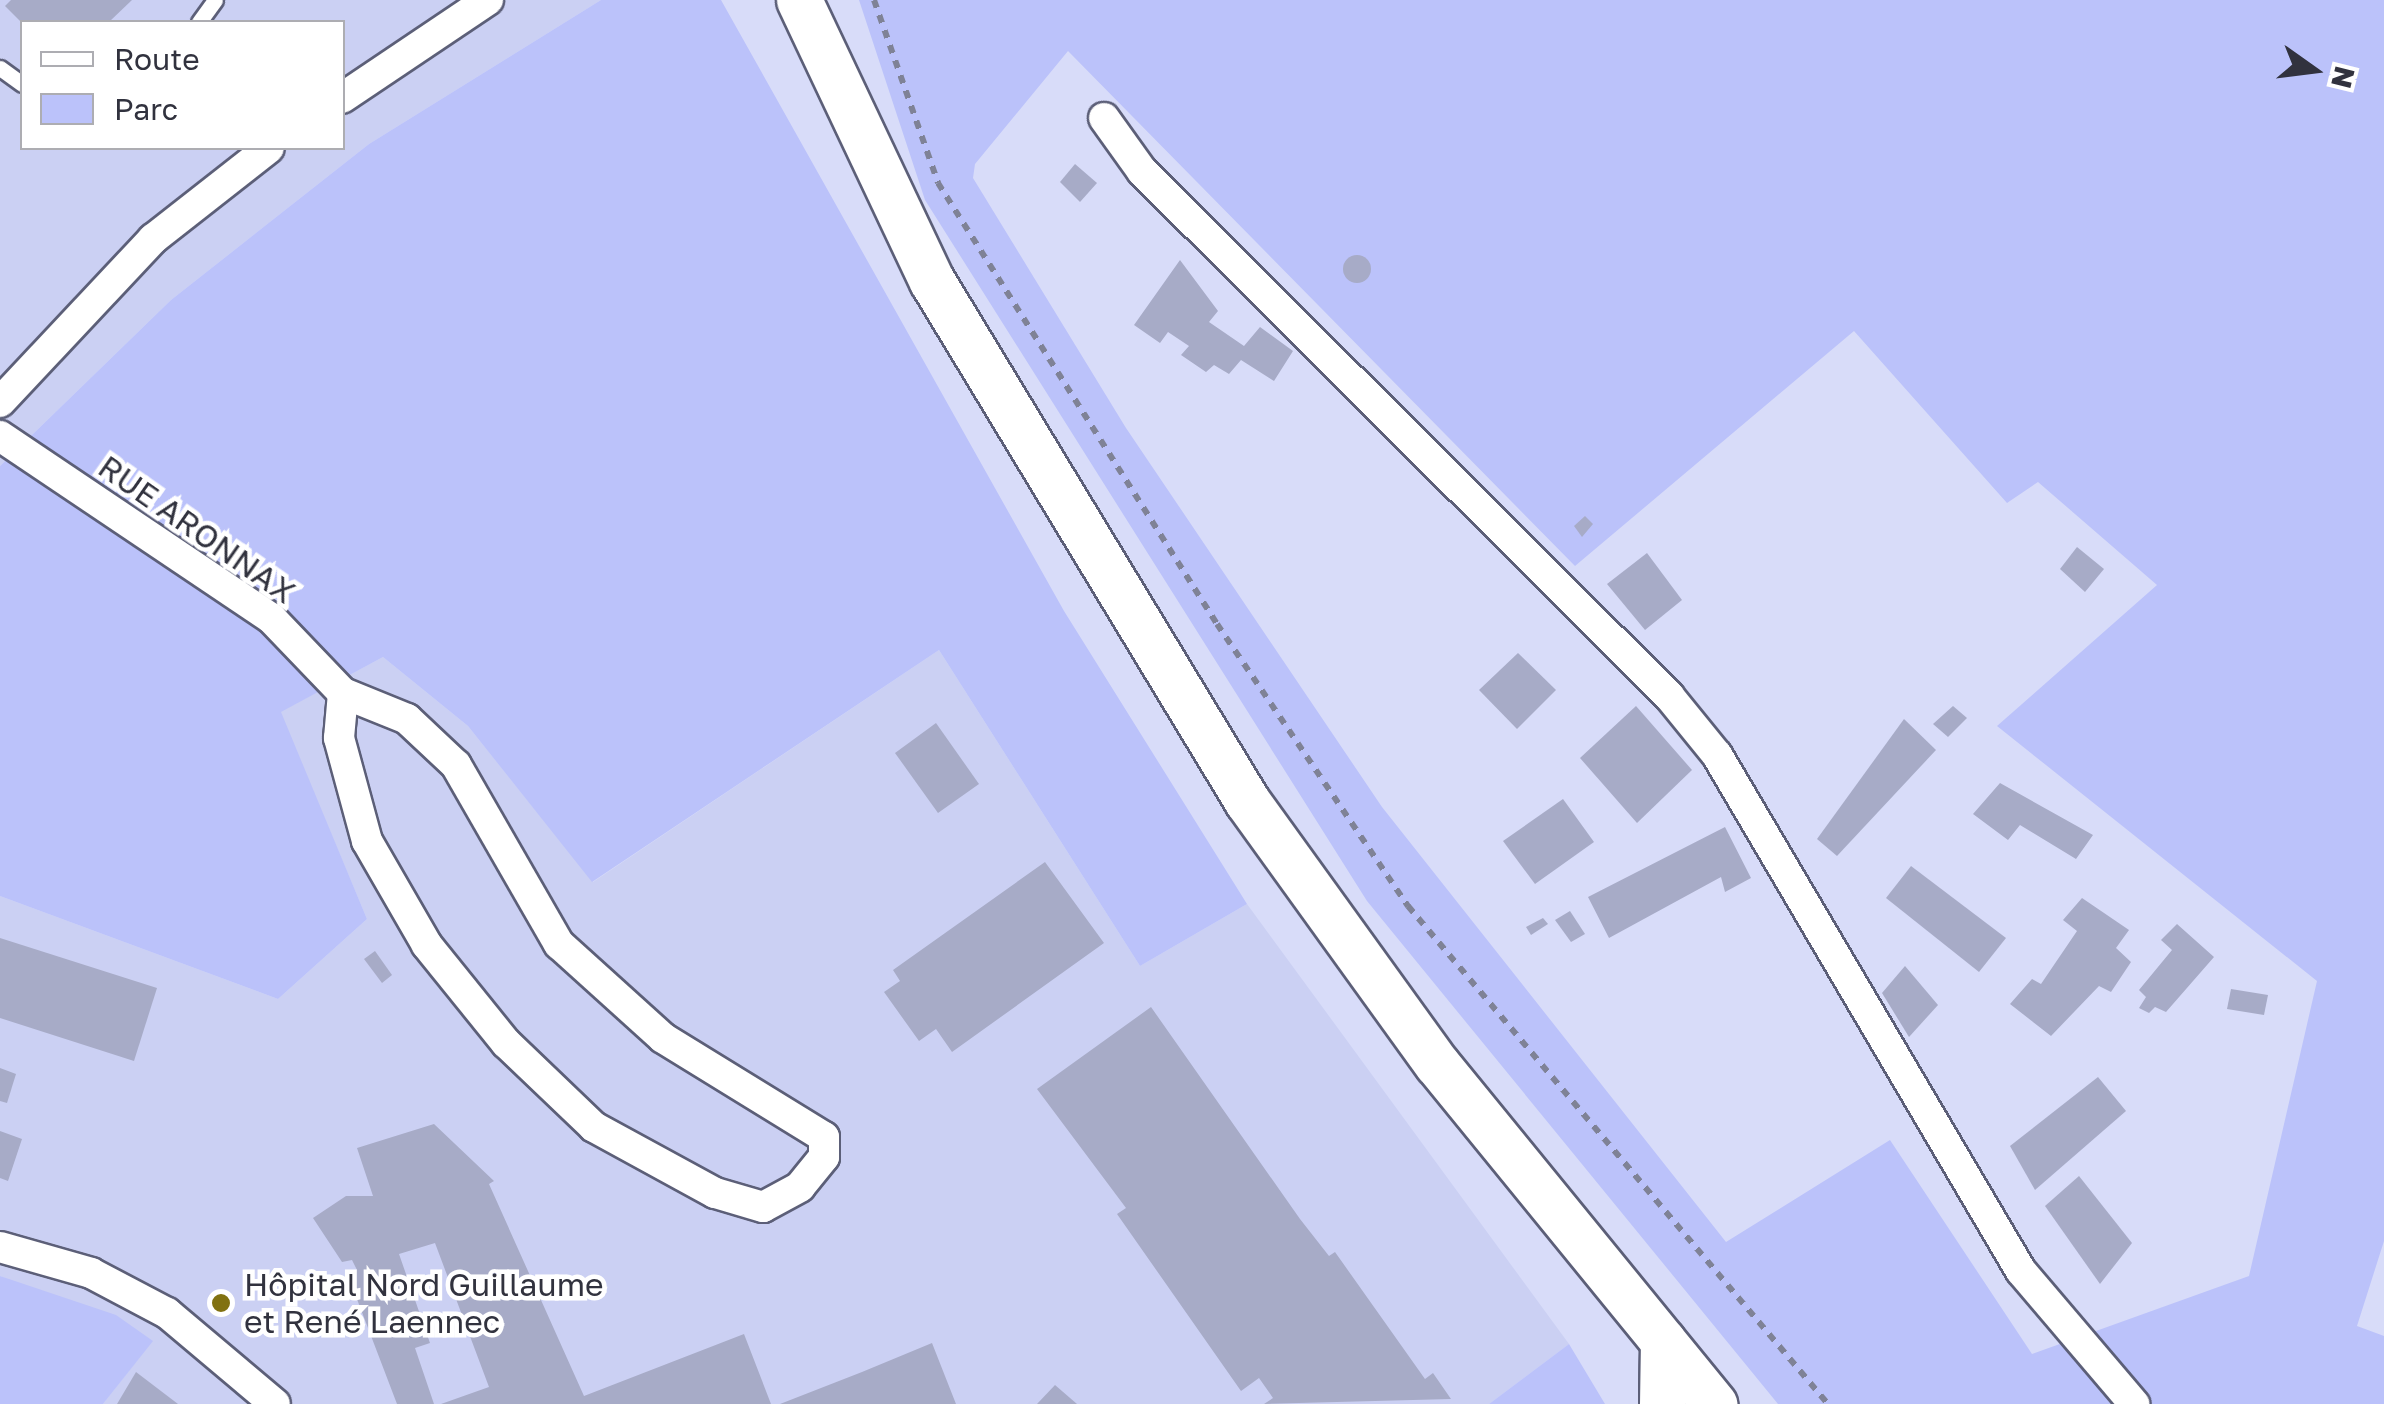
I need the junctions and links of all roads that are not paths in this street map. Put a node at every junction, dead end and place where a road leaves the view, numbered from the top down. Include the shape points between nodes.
1 (488, 0) edge
2 (799, 0) edge
3 (345, 96) edge
4 (1104, 118) dead end
5 (251, 152) edge
6 (0, 402) edge
7 (0, 436) edge
8 (343, 693) junction
9 (0, 1247) edge
10 (1663, 1342) junction
11 (274, 1404) edge
12 (1662, 1404) edge
13 (1714, 1404) edge
14 (2134, 1404) edge

1 - 3 street
2 - 10 main road via 932,280 1248,801 1436,1064
4 - 14 street via 1142,171 1669,696 1718,755 2021,1271
5 - 6 street via 153,239
7 - 8 street, RUE ARONNAX via 272,618
8 - 8 street, RUE ARONNAX via 338,738 367,841 426,946 506,1043 594,1126 716,1193 763,1207 800,1186 824,1157 824,1137 663,1038 559,944 456,765 406,719
9 - 11 street via 92,1272 167,1312
10 - 12 main road
10 - 13 main road

